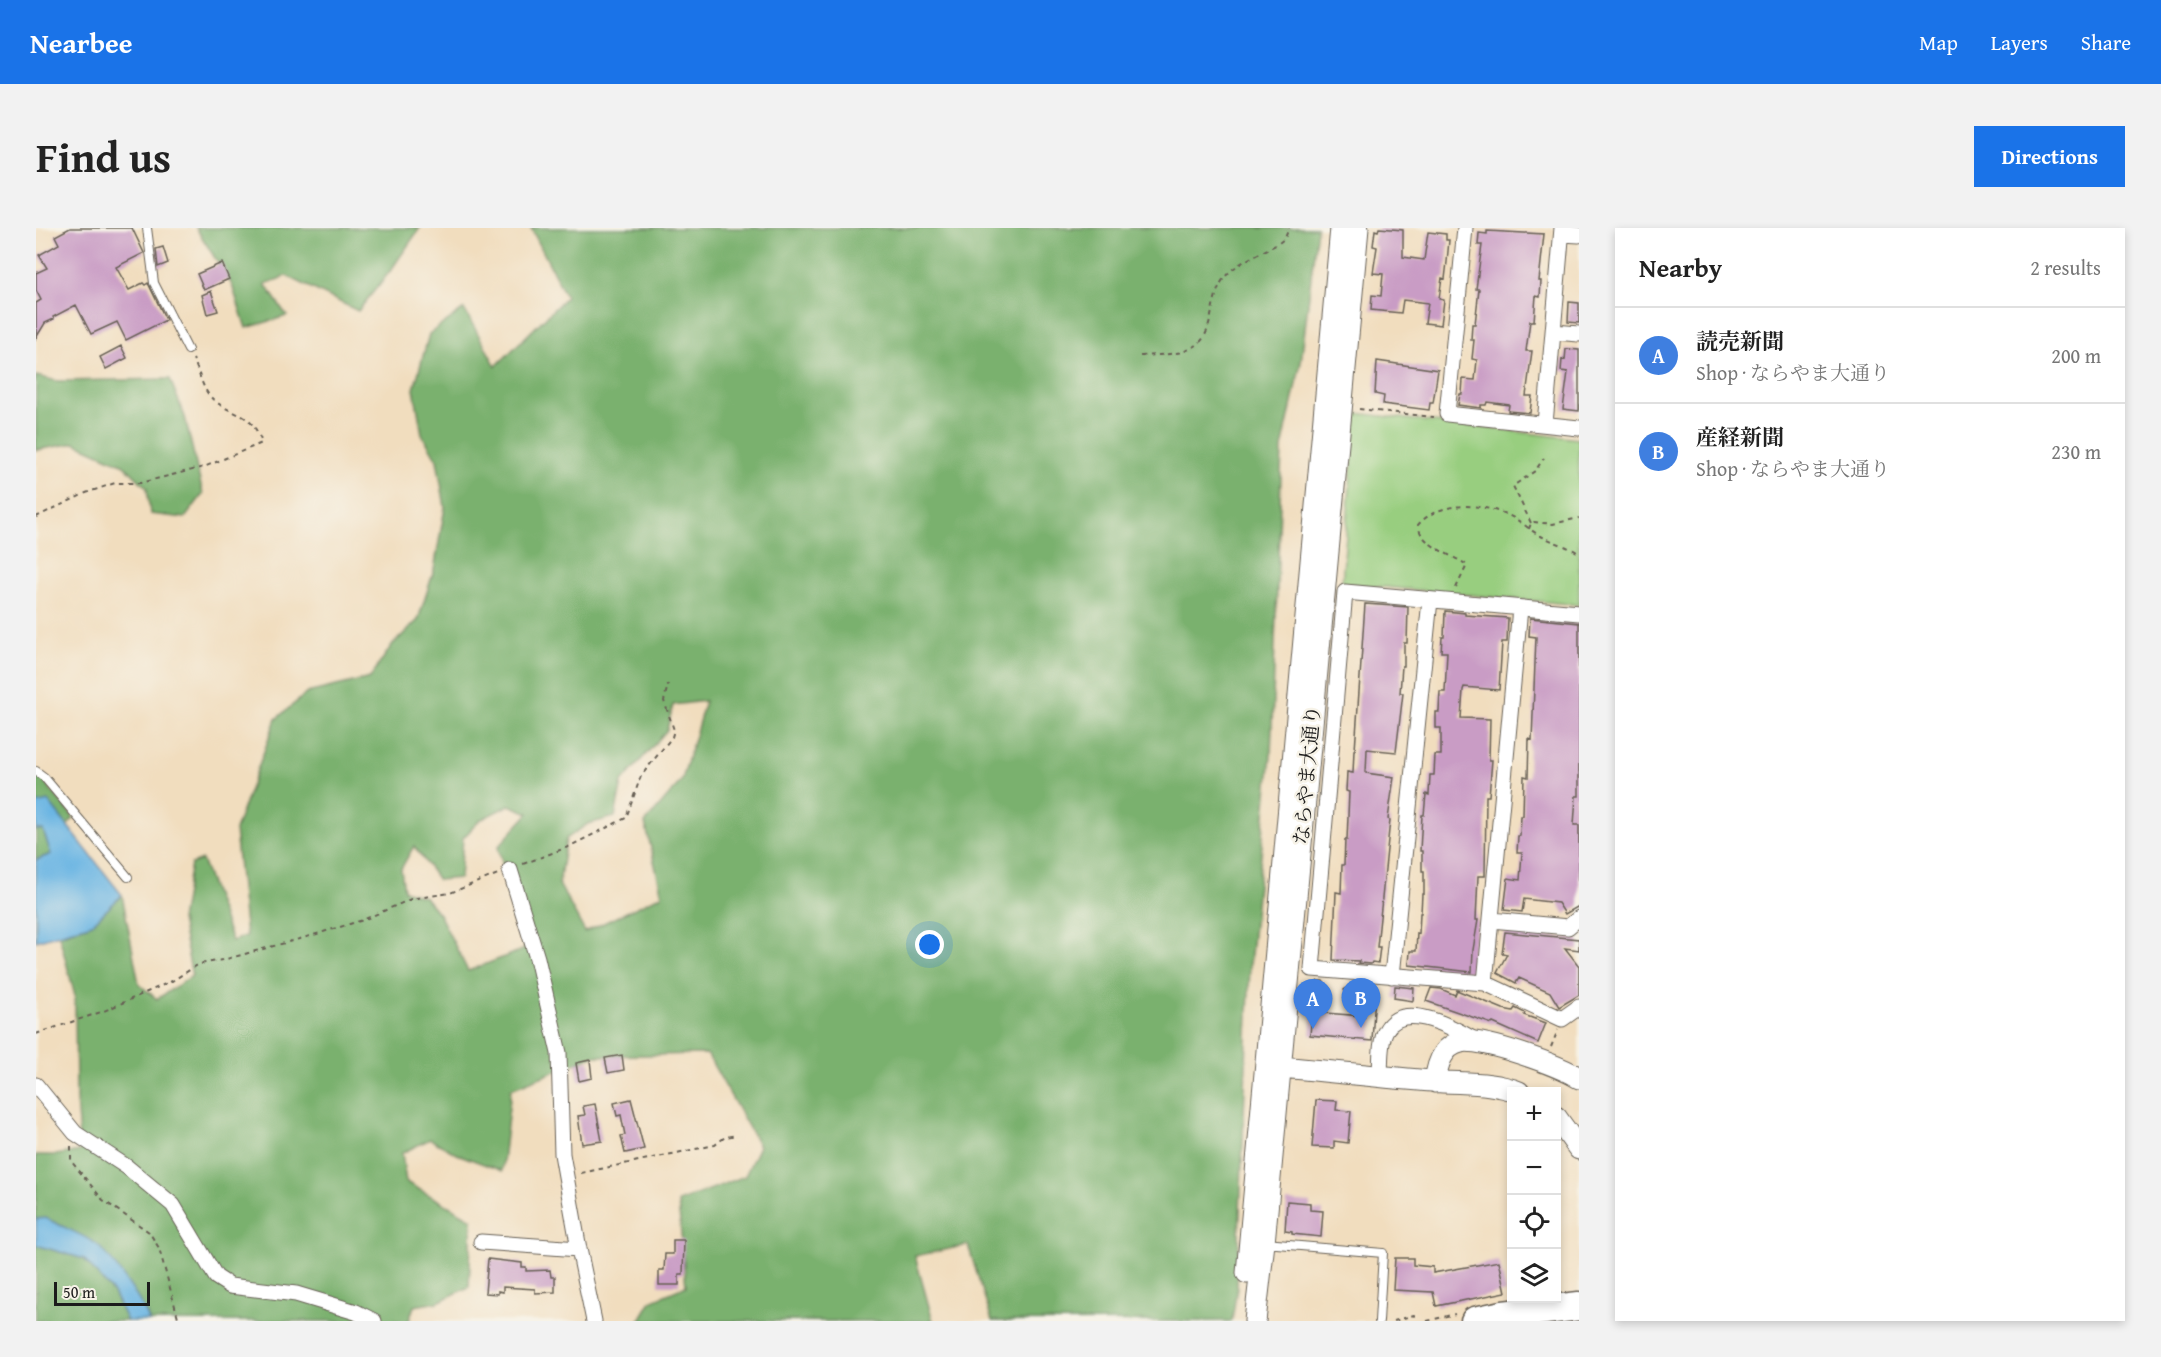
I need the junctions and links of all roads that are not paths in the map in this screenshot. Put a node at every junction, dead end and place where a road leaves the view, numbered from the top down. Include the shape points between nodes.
1 (147, 228) edge
2 (1341, 228) edge
3 (1358, 228) edge
4 (1465, 228) edge
5 (1562, 231) edge
6 (1579, 235) edge
7 (1554, 332) junction
8 (1579, 334) edge
9 (188, 350) road end
10 (1545, 424) junction
11 (1579, 428) edge
12 (1430, 600) junction
13 (1520, 608) junction
14 (1579, 613) edge
15 (36, 771) edge
16 (510, 870) road end
17 (128, 877) dead end
18 (1579, 918) edge
19 (1491, 920) junction
20 (1392, 976) junction
21 (1485, 983) junction
22 (1579, 1007) edge
23 (1479, 1042) junction
24 (1272, 1066) junction
25 (1380, 1076) junction
26 (1579, 1078) edge
27 (1435, 1082) junction
28 (36, 1085) edge
29 (1507, 1089) edge
30 (1561, 1123) edge
31 (1579, 1149) edge
32 (481, 1242) dead end
33 (1264, 1243) junction
34 (579, 1249) junction
35 (1579, 1306) edge
36 (374, 1321) edge
37 (594, 1321) edge
38 (1241, 1321) edge
39 (1255, 1321) edge
40 (1379, 1321) edge
41 (1474, 1321) edge

1 - 9 lane via 154,283
2 - 24 street, ならやま大通り
3 - 24 street, ならやま大通り
4 - 10 street via 1447,414
5 - 6 street
5 - 7 street
7 - 8 street
7 - 10 street
10 - 11 street
12 - 13 street
12 - 20 street
12 - 20 street via 1345,592 1312,969
13 - 14 street
13 - 19 street
15 - 17 lane
16 - 34 street via 537,958 559,1053 562,1154
18 - 19 street via 1568,927
19 - 21 street
20 - 21 street
21 - 22 street via 1562,1019
23 - 25 street via 1428,1020 1404,1016 1392,1023 1383,1037
23 - 26 street via 1545,1062
23 - 27 street via 1461,1042 1448,1049 1437,1067
24 - 25 street
24 - 33 street, ならやま大通り
24 - 38 street, ならやま大通り
25 - 27 street
27 - 29 street via 1481,1083
28 - 36 street via 75,1133 127,1167 173,1205 216,1277 230,1286 296,1294
30 - 31 street
32 - 34 street
33 - 39 street, ならやま大通り
33 - 40 lane via 1383,1253
34 - 37 street
35 - 41 highway

